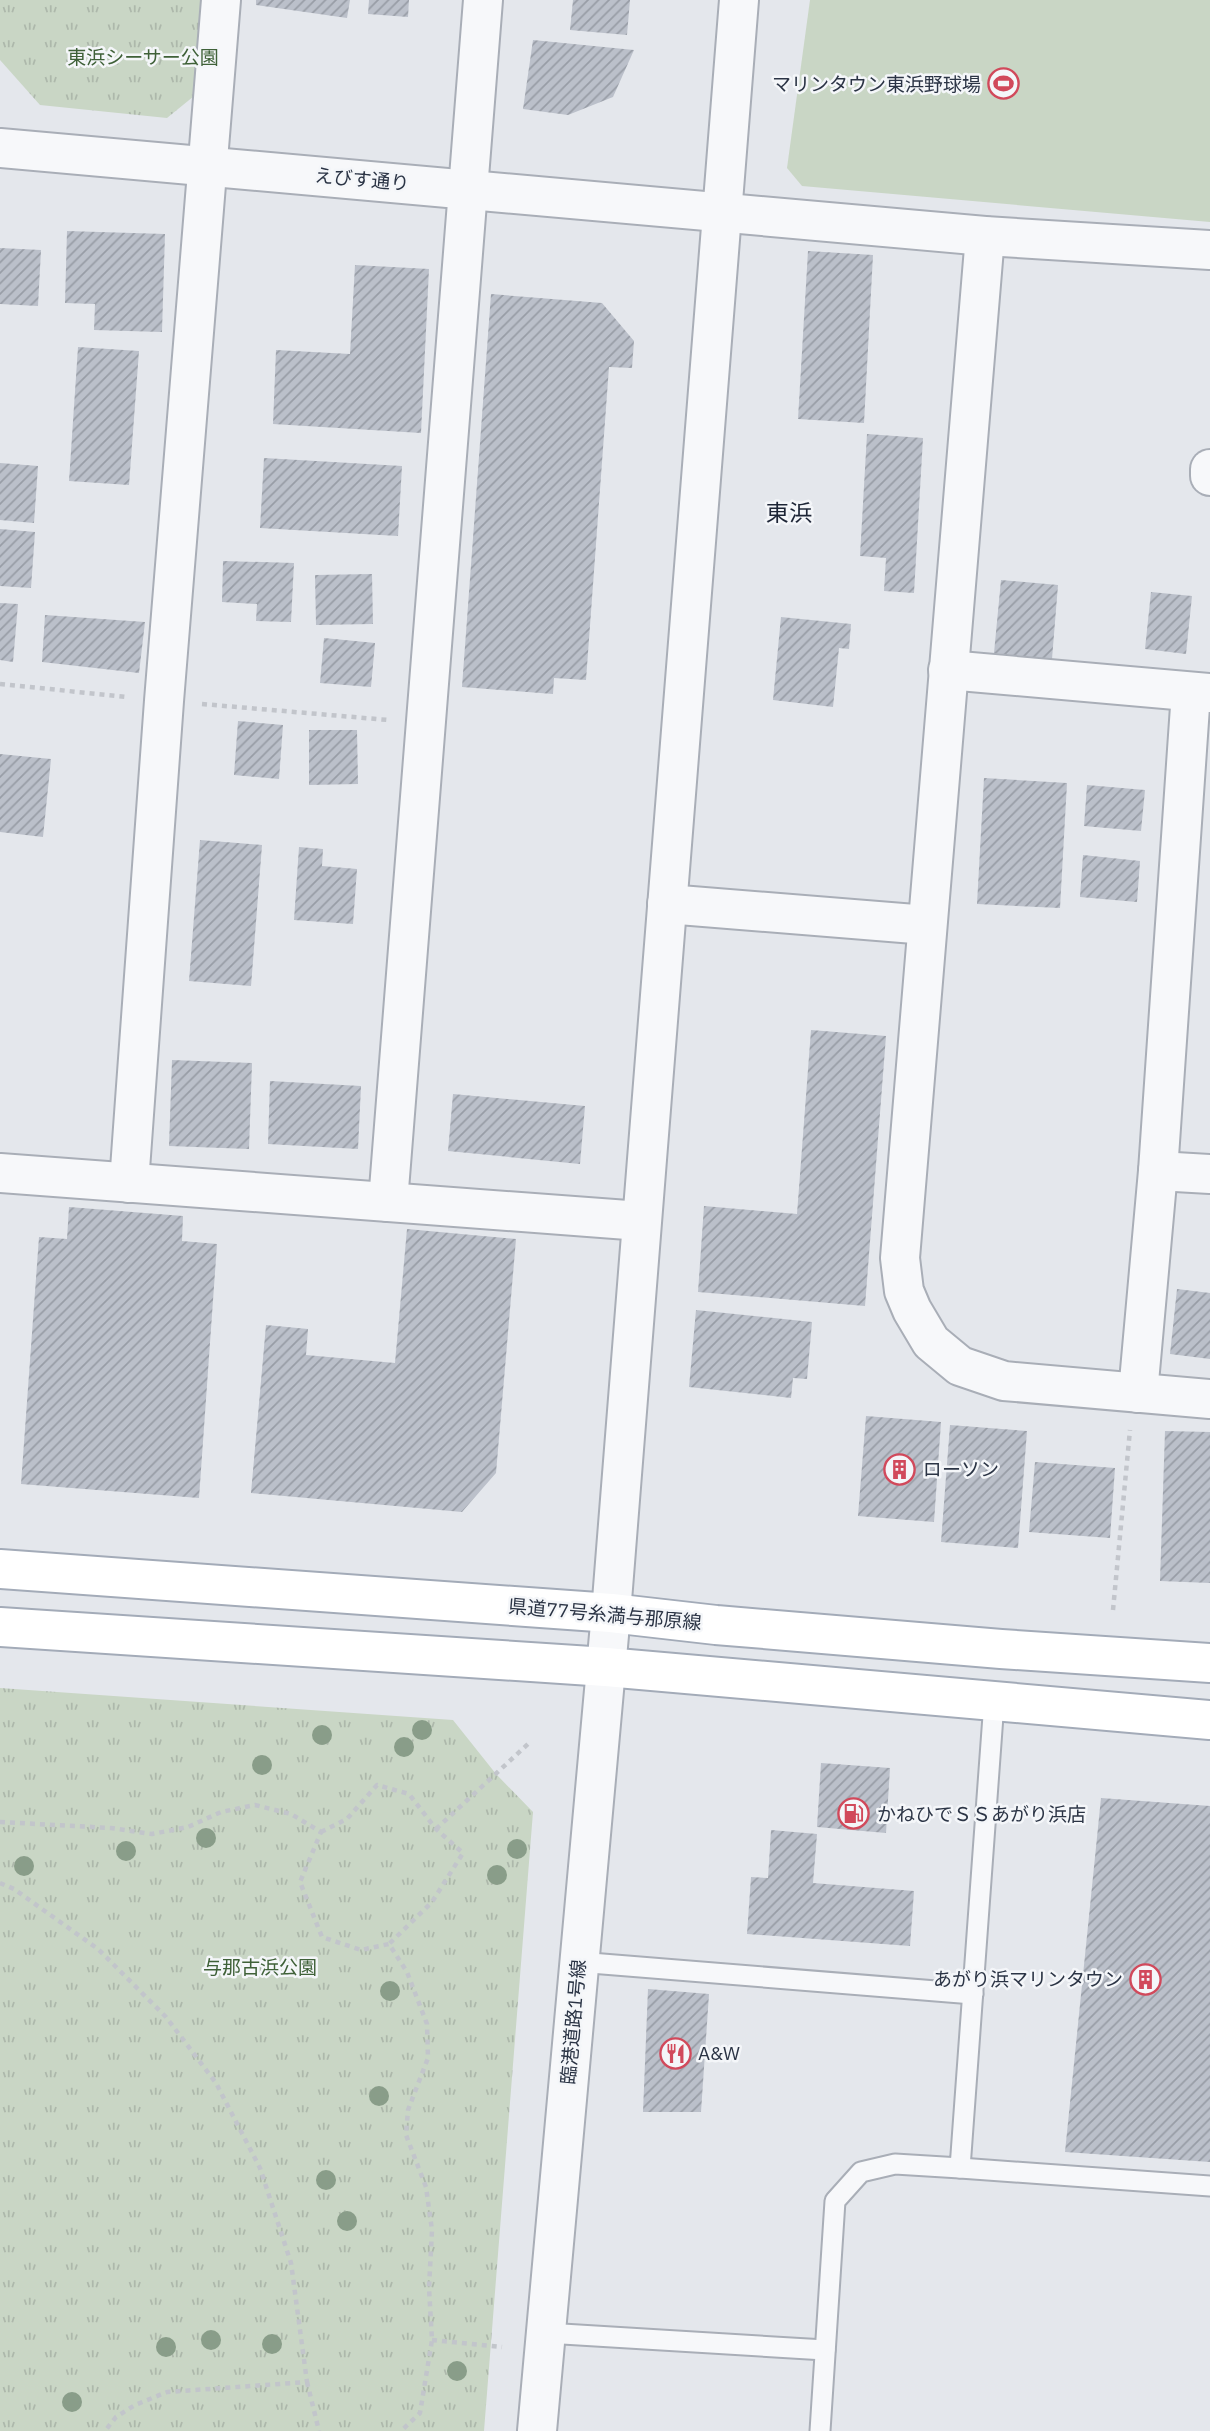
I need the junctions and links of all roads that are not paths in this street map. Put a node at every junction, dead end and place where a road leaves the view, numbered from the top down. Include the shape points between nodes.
1 (221, 0) edge
2 (483, 0) edge
3 (739, 0) edge
4 (0, 148) edge
5 (208, 166) junction
6 (468, 188) junction
7 (723, 211) junction
8 (985, 236) junction
9 (1210, 250) edge
10 (1210, 469) edge
11 (1210, 477) edge
12 (948, 670) junction
13 (1200, 692) edge
14 (667, 904) junction
15 (927, 925) junction
16 (1158, 1171) junction
17 (0, 1173) edge
18 (1210, 1174) edge
19 (129, 1182) junction
20 (388, 1202) junction
21 (641, 1221) junction
22 (1210, 1399) edge
23 (1134, 1406) junction
24 (0, 1569) edge
25 (611, 1613) junction
26 (0, 1628) edge
27 (1210, 1663) edge
28 (606, 1667) junction
29 (994, 1702) junction
30 (1210, 1720) edge
31 (578, 1962) junction
32 (973, 1994) junction
33 (960, 2168) junction
34 (1210, 2186) edge
35 (546, 2333) junction
36 (825, 2350) junction
37 (537, 2431) edge
38 (820, 2431) edge

1 - 5 street
2 - 6 street
3 - 7 street, 臨港道路1号線
4 - 5 street, えびす通り
5 - 6 street, えびす通り
5 - 19 street
6 - 7 street, えびす通り
6 - 20 street
7 - 8 street, えびす通り
7 - 14 street, 臨港道路1号線
8 - 9 street, えびす通り
8 - 12 street
10 - 11 street
12 - 13 street
12 - 15 street
13 - 16 street
14 - 15 street
14 - 21 street, 臨港道路1号線
15 - 23 street via 900,1258 904,1291 912,1310 931,1342 960,1366 1003,1381
16 - 18 street
16 - 23 street
17 - 19 street
19 - 20 street
20 - 21 street
21 - 25 street, 臨港道路1号線
22 - 23 street
24 - 25 main road, 県道77号糸満与那原線
25 - 27 main road, 県道77号糸満与那原線
25 - 28 street, 臨港道路1号線
26 - 28 main road
28 - 29 main road
28 - 31 street, 臨港道路1号線
29 - 30 main road
29 - 32 lane
31 - 32 lane
31 - 35 street, 臨港道路1号線
32 - 33 lane
33 - 34 lane
33 - 36 lane via 895,2164 860,2172 835,2201
35 - 36 lane
35 - 37 street, 臨港道路1号線
36 - 38 lane

